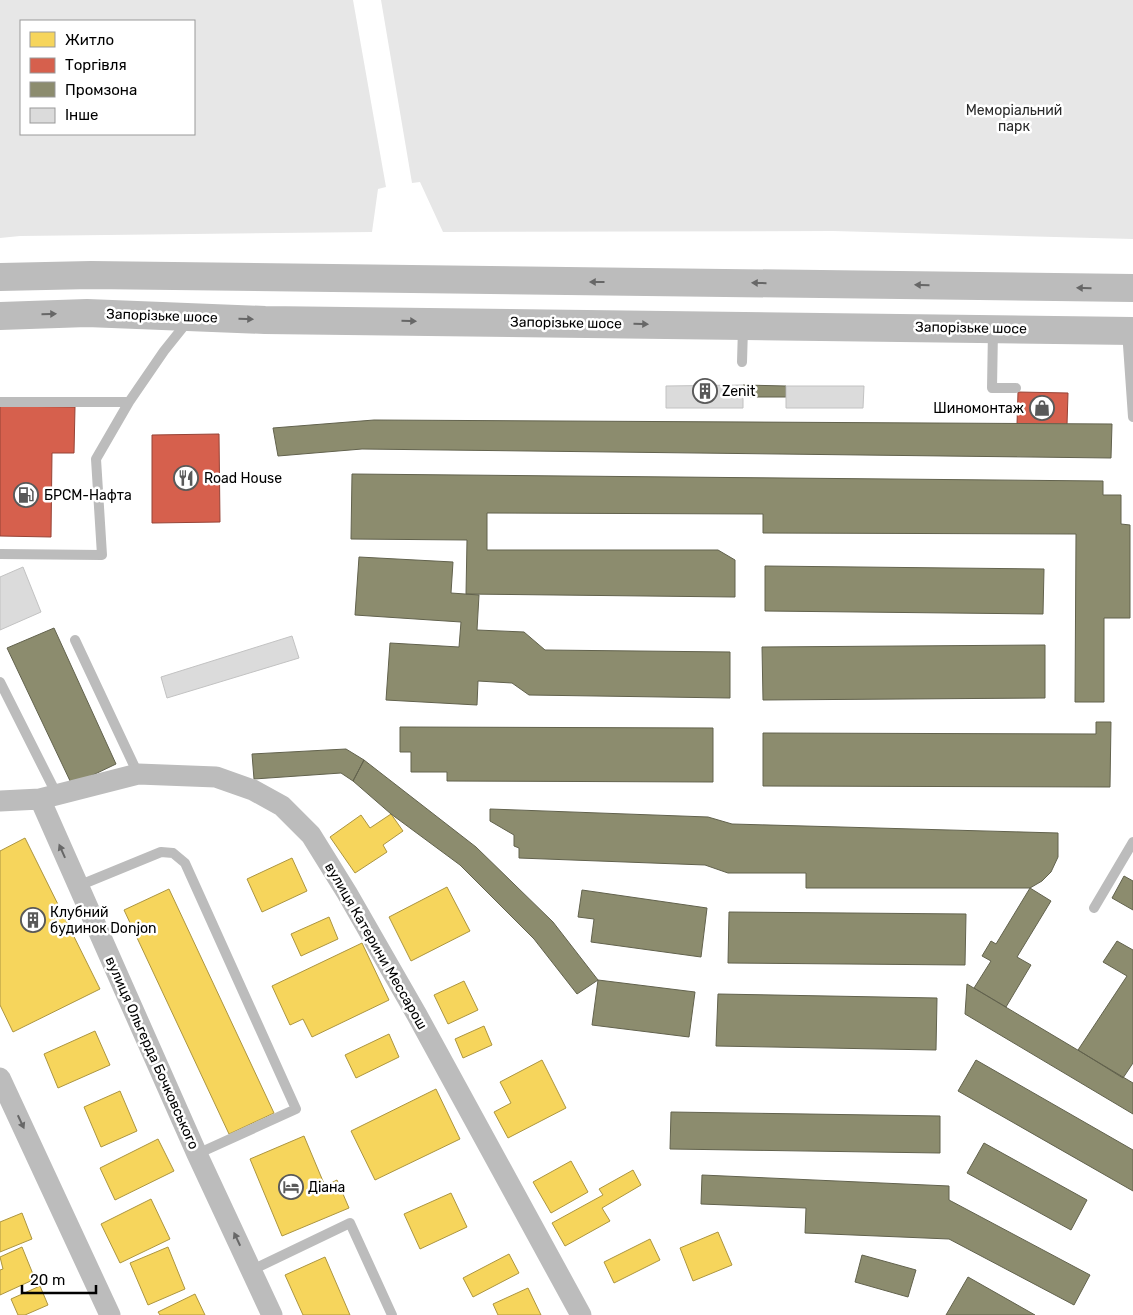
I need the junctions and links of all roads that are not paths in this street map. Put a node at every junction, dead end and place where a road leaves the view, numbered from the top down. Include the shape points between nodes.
1 (0, 276) edge
2 (1133, 288) edge
3 (0, 316) edge
4 (190, 318) junction
5 (743, 325) junction
6 (993, 328) junction
7 (1130, 330) edge
8 (742, 362) dead end
9 (1016, 388) dead end
10 (0, 402) edge
11 (129, 402) junction
12 (1133, 417) edge
13 (0, 554) edge
14 (75, 640) dead end
15 (0, 682) edge
16 (138, 774) junction
17 (48, 797) junction
18 (0, 801) edge
19 (1133, 842) edge
20 (78, 886) junction
21 (1094, 908) dead end
22 (0, 1078) edge
23 (197, 1154) junction
24 (252, 1270) junction
25 (110, 1315) edge
26 (272, 1315) edge
27 (392, 1315) edge
28 (581, 1315) edge

2 -> 1 main road
3 -> 4 main road, Запорізьке шосе via 87,313
4 -> 5 main road, Запорізьке шосе
4 - 11 lane
5 - 6 main road, Запорізьке шосе
5 - 8 lane
6 - 7 main road, Запорізьке шосе
6 - 9 lane via 992,388
7 - 12 lane
10 - 11 lane
11 - 13 lane via 96,460 102,555
14 - 16 lane
15 - 17 lane
16 - 17 street, вулиця Катерини Мессарош
16 - 28 street, вулиця Катерини Мессарош via 216,777 253,790 282,806 311,835 417,1015
17 - 18 street
20 -> 17 street, вулиця Ольгерда Бочковського
19 - 21 lane
20 - 23 street, вулиця Ольгерда Бочковського
20 - 23 lane via 161,852 173,853 185,863 296,1109
22 -> 25 street
24 -> 23 street, вулиця Ольгерда Бочковського
24 - 26 street, вулиця Ольгерда Бочковського
24 - 27 lane via 350,1223

